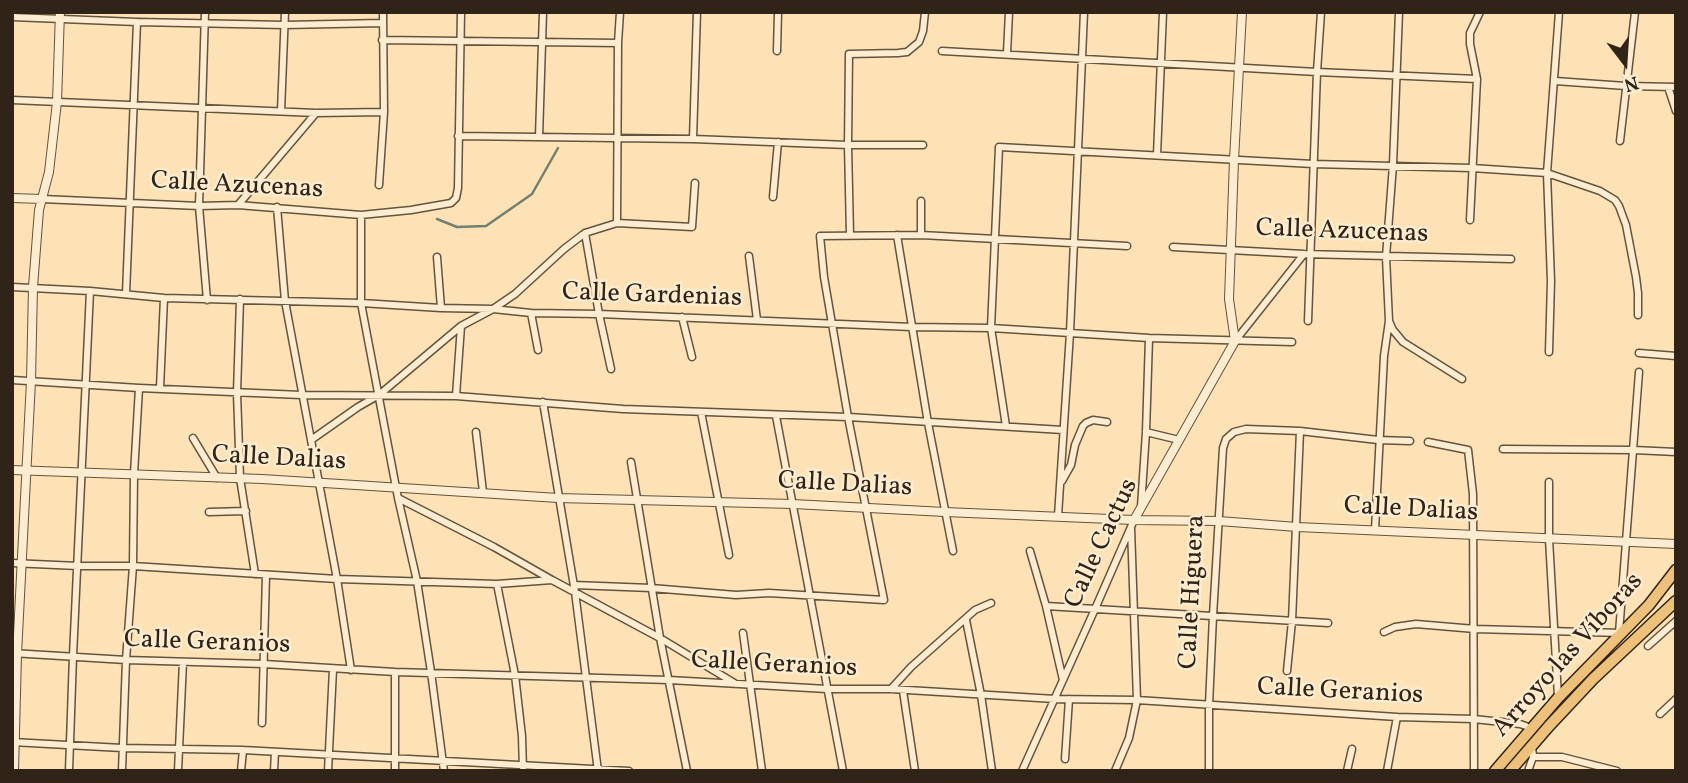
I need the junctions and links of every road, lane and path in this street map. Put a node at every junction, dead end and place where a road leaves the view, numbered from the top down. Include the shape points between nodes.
1 (205, 12) edge
2 (285, 12) edge
3 (383, 12) edge
4 (461, 12) edge
5 (543, 12) edge
6 (620, 12) edge
7 (697, 12) edge
8 (778, 12) edge
9 (925, 12) edge
10 (1009, 12) edge
11 (1084, 12) edge
12 (1163, 12) edge
13 (1242, 12) edge
14 (1321, 12) edge
15 (1399, 12) edge
16 (1480, 12) edge
17 (1559, 12) edge
18 (1635, 12) edge
19 (60, 16) edge
20 (12, 17) edge
21 (137, 22) junction
22 (205, 23) junction
23 (382, 23) junction
24 (285, 25) junction
25 (382, 40) junction
26 (460, 40) junction
27 (542, 42) junction
28 (618, 43) junction
29 (777, 51) dead end
30 (942, 51) dead end
31 (1007, 53) junction
32 (1082, 59) junction
33 (1160, 63) junction
34 (1238, 68) junction
35 (1317, 72) junction
36 (1397, 75) junction
37 (1477, 79) junction
38 (1555, 80) junction
39 (1626, 86) junction
40 (1672, 87) edge
41 (12, 100) edge
42 (57, 103) junction
43 (132, 105) junction
44 (203, 108) junction
45 (281, 111) junction
46 (1676, 111) edge
47 (384, 112) junction
48 (316, 113) junction
49 (458, 136) junction
50 (539, 137) junction
51 (618, 138) junction
52 (693, 139) junction
53 (1620, 141) dead end
54 (778, 142) junction
55 (848, 145) junction
56 (923, 145) dead end
57 (1077, 151) junction
58 (1157, 155) junction
59 (1234, 160) junction
60 (1313, 164) junction
61 (1393, 165) junction
62 (1472, 167) junction
63 (1547, 173) junction
64 (695, 183) dead end
65 (379, 185) dead end
66 (773, 197) dead end
67 (12, 198) edge
68 (41, 199) junction
69 (922, 201) dead end
70 (130, 202) junction
71 (238, 205) junction
72 (199, 206) junction
73 (276, 207) junction
74 (361, 215) junction
75 (1470, 219) dead end
76 (617, 223) junction
77 (585, 233) junction
78 (850, 235) junction
79 (897, 235) junction
80 (921, 235) junction
81 (995, 239) junction
82 (1075, 244) junction
83 (1127, 246) dead end
84 (1173, 247) dead end
85 (1231, 250) junction
86 (1307, 254) junction
87 (748, 256) dead end
88 (438, 257) dead end
89 (1386, 257) junction
90 (1511, 259) dead end
91 (12, 287) edge
92 (33, 287) junction
93 (90, 291) junction
94 (126, 294) junction
95 (164, 298) junction
96 (240, 299) junction
97 (207, 300) junction
98 (285, 302) junction
99 (361, 303) junction
100 (441, 308) junction
101 (493, 309) junction
102 (531, 313) junction
103 (598, 314) junction
104 (1638, 315) dead end
105 (682, 317) junction
106 (757, 320) junction
107 (1308, 321) dead end
108 (1389, 321) junction
109 (832, 323) junction
110 (461, 326) junction
111 (912, 327) junction
112 (991, 328) junction
113 (1070, 333) junction
114 (1149, 338) junction
115 (1235, 341) junction
116 (1292, 342) dead end
117 (538, 351) dead end
118 (1549, 352) dead end
119 (1639, 353) dead end
120 (1676, 356) edge
121 (692, 357) dead end
122 (611, 369) dead end
123 (1639, 372) dead end
124 (1462, 379) dead end
125 (12, 380) edge
126 (31, 381) junction
127 (86, 385) junction
128 (139, 388) junction
129 (160, 388) junction
130 (237, 393) junction
131 (301, 395) junction
132 (379, 395) junction
133 (456, 396) junction
134 (543, 402) junction
135 (701, 412) junction
136 (776, 416) junction
137 (848, 418) junction
138 (1107, 422) dead end
139 (928, 423) junction
140 (1006, 426) junction
141 (1063, 430) junction
142 (1300, 431) junction
143 (476, 432) dead end
144 (1146, 432) junction
145 (193, 438) dead end
146 (310, 440) junction
147 (1180, 440) junction
148 (1378, 440) junction
149 (1410, 441) dead end
150 (1428, 442) dead end
151 (1503, 449) dead end
152 (1634, 450) junction
153 (1676, 453) edge
154 (631, 462) dead end
155 (12, 471) edge
156 (26, 471) junction
157 (81, 472) junction
158 (134, 474) junction
159 (217, 478) junction
160 (240, 478) junction
161 (1549, 482) dead end
162 (318, 483) junction
163 (1060, 483) junction
164 (396, 487) junction
165 (482, 492) junction
166 (398, 498) junction
167 (558, 498) junction
168 (637, 500) junction
169 (718, 503) junction
170 (793, 504) junction
171 (866, 508) junction
172 (1140, 508) junction
173 (246, 511) junction
174 (209, 512) dead end
175 (945, 512) junction
176 (1058, 516) junction
177 (1219, 521) junction
178 (1132, 523) junction
179 (1297, 527) junction
180 (1375, 530) junction
181 (1472, 535) junction
182 (1549, 539) junction
183 (1627, 542) junction
184 (1676, 544) edge
185 (953, 551) dead end
186 (1030, 551) dead end
187 (729, 555) dead end
188 (17, 563) edge
189 (78, 566) junction
190 (133, 566) junction
191 (1676, 570) edge
192 (255, 574) junction
193 (265, 575) junction
194 (337, 579) junction
195 (552, 580) junction
196 (417, 581) junction
197 (497, 584) junction
198 (575, 588) junction
199 (651, 588) junction
200 (810, 597) junction
201 (1676, 601) edge
202 (991, 603) dead end
203 (1046, 606) junction
204 (1096, 609) junction
205 (1135, 610) junction
206 (1213, 616) junction
207 (966, 620) junction
208 (1292, 621) junction
209 (1676, 621) edge
210 (1328, 623) dead end
211 (1475, 629) junction
212 (1554, 631) junction
213 (1384, 632) dead end
214 (743, 633) dead end
215 (1621, 633) junction
216 (660, 638) junction
217 (1648, 646) dead end
218 (15, 654) edge
219 (72, 656) junction
220 (127, 660) junction
221 (183, 662) junction
222 (264, 664) junction
223 (333, 669) junction
224 (351, 670) junction
225 (1287, 671) dead end
226 (395, 672) junction
227 (431, 672) junction
228 (515, 675) junction
229 (586, 677) junction
230 (669, 680) junction
231 (1063, 680) junction
232 (737, 685) junction
233 (751, 686) junction
234 (827, 689) junction
235 (891, 690) junction
236 (903, 691) junction
237 (981, 695) junction
238 (1558, 698) junction
239 (1055, 699) junction
240 (1069, 699) junction
241 (1676, 699) edge
242 (1138, 700) junction
243 (1209, 705) junction
244 (1660, 714) dead end
245 (1397, 717) junction
246 (1474, 719) junction
247 (262, 723) dead end
248 (1530, 731) junction
249 (13, 742) edge
250 (70, 745) junction
251 (1532, 745) junction
252 (122, 748) junction
253 (1352, 749) dead end
254 (178, 750) junction
255 (243, 750) junction
256 (275, 752) junction
257 (329, 754) junction
258 (1533, 757) junction
259 (395, 758) junction
260 (1065, 759) dead end
261 (443, 760) junction
262 (522, 767) edge
263 (598, 770) edge
264 (13, 771) edge
265 (69, 771) edge
266 (121, 771) edge
267 (178, 771) edge
268 (241, 771) edge
269 (274, 771) edge
270 (328, 771) edge
271 (395, 771) edge
272 (444, 771) edge
273 (629, 771) edge
274 (688, 771) edge
275 (762, 771) edge
276 (843, 771) edge
277 (915, 771) edge
278 (992, 771) edge
279 (1022, 771) edge
280 (1115, 771) edge
281 (1209, 771) edge
282 (1347, 771) edge
283 (1387, 771) edge
284 (1474, 771) edge
285 (1495, 771) edge
286 (1510, 771) edge
287 (1528, 771) edge
288 (1617, 771) edge

1 - 22 street
2 - 24 street
3 - 23 street
4 - 26 street
5 - 27 street
6 - 28 street
7 - 52 street
8 - 29 street
9 - 55 street via 919,42 907,52 849,54
10 - 31 street
11 - 32 street
12 - 33 street
13 - 34 street
14 - 35 street
15 - 36 street
16 - 37 street via 1470,44
17 - 38 street
18 - 39 street
19 - 20 street
19 - 21 street
19 - 42 street
21 - 22 street
21 - 43 street
22 - 24 street
22 - 44 street
23 - 24 street
23 - 25 street
24 - 45 street
25 - 26 street
25 - 47 street
26 - 27 street
26 - 49 street
27 - 28 street
27 - 50 street
28 - 51 street
30 - 31 street
31 - 32 street
32 - 33 street
32 - 57 street
33 - 34 street
33 - 58 street
34 - 35 street
34 - 59 street
35 - 36 street
35 - 60 street
36 - 37 street
36 - 61 street
37 - 62 street
38 - 39 street
38 - 63 street
39 - 40 street
39 - 53 street
40 - 46 street
41 - 42 street
42 - 43 street
42 - 68 street
43 - 44 street
43 - 70 street
44 - 45 street
44 - 72 street
45 - 48 street
47 - 48 street
47 - 65 street
48 - 71 street
49 - 50 street
49 - 74 street, Calle Azucenas via 456,198 444,205
50 - 51 street
51 - 52 street
51 - 76 street
52 - 54 street
54 - 55 street
54 - 66 street
55 - 56 street
55 - 78 street
57 - 58 street
57 - 81 street via 999,147
57 - 82 street
58 - 59 street
59 - 60 street
59 - 85 street
60 - 61 street
60 - 86 street
61 - 62 street
61 - 89 street
62 - 63 street
62 - 75 street
63 - 104 street via 1586,185 1619,206 1632,257
63 - 118 street
64 - 76 street via 692,227
67 - 68 street, Calle Azucenas
68 - 70 street, Calle Azucenas
68 - 92 street
69 - 80 street
70 - 72 street, Calle Azucenas
70 - 94 street
71 - 72 street, Calle Azucenas
71 - 73 street, Calle Azucenas
72 - 97 street
73 - 74 street, Calle Azucenas
73 - 98 street
74 - 99 street
76 - 77 street
77 - 101 street
77 - 103 street
78 - 79 street
78 - 109 street via 820,236
79 - 80 street
79 - 111 street
80 - 81 street
81 - 82 street
81 - 112 street
82 - 83 street
82 - 113 street
84 - 85 street, Calle Azucenas
85 - 86 street, Calle Azucenas
85 - 115 street via 1229,299
86 - 89 street, Calle Azucenas
86 - 107 street
86 - 115 street
87 - 106 street
88 - 100 street
89 - 90 street, Calle Azucenas
89 - 108 street
91 - 92 street, Calle Gardenias
92 - 93 street, Calle Gardenias
92 - 126 street
93 - 94 street, Calle Gardenias
93 - 127 street
94 - 95 street, Calle Gardenias
95 - 97 street, Calle Gardenias
95 - 129 street
96 - 97 street, Calle Gardenias
96 - 98 street, Calle Gardenias
96 - 130 street
98 - 99 street, Calle Gardenias
98 - 131 street
99 - 100 street, Calle Gardenias
99 - 132 street
100 - 101 street, Calle Gardenias
101 - 102 street, Calle Gardenias
101 - 110 street
102 - 103 street, Calle Gardenias
102 - 117 street
103 - 105 street, Calle Gardenias
103 - 122 street
105 - 106 street, Calle Gardenias
105 - 121 street
106 - 109 street, Calle Gardenias
108 - 124 street via 1404,342
108 - 148 street
109 - 111 street, Calle Gardenias
109 - 137 street
110 - 132 street
110 - 133 street
111 - 112 street, Calle Gardenias
111 - 139 street
112 - 113 street, Calle Gardenias
112 - 140 street
113 - 114 street, Calle Gardenias
113 - 141 street
114 - 115 street, Calle Gardenias
114 - 144 street
115 - 116 street, Calle Gardenias
115 - 147 street, Calle Cactus
119 - 120 street
123 - 152 street
125 - 126 street
126 - 127 street
126 - 156 street
127 - 128 street
127 - 157 street
128 - 129 street
128 - 158 street
129 - 130 street
130 - 131 street
130 - 160 street
131 - 132 street
131 - 146 street
132 - 133 street
132 - 146 street
132 - 164 street
133 - 134 street
134 - 135 street
134 - 167 street
135 - 136 street
135 - 169 street
136 - 137 street
136 - 170 street
137 - 139 street
137 - 171 street
138 - 163 street via 1093,420 1083,426
139 - 140 street
139 - 175 street
140 - 141 street
141 - 163 street
142 - 148 street
142 - 177 street, Calle Higuera via 1246,429 1226,439
142 - 179 street
143 - 165 street
144 - 147 street
144 - 172 street
145 - 159 street
146 - 162 street
147 - 172 street, Calle Cactus
148 - 149 street
148 - 180 street
150 - 181 street via 1468,450
151 - 152 street
152 - 153 street
152 - 183 street
154 - 168 street
155 - 156 street, Calle Dalias
156 - 157 street, Calle Dalias
156 - 188 street
157 - 158 street, Calle Dalias
157 - 189 street
158 - 159 street, Calle Dalias
158 - 190 street
159 - 160 street, Calle Dalias
160 - 162 street, Calle Dalias
160 - 173 street
161 - 182 street
162 - 164 street, Calle Dalias
162 - 194 street
163 - 176 street
164 - 165 street, Calle Dalias
164 - 166 street
165 - 167 street, Calle Dalias
166 - 195 street
166 - 196 street
167 - 168 street, Calle Dalias
167 - 198 street
168 - 169 street, Calle Dalias
168 - 199 street
169 - 170 street, Calle Dalias
169 - 187 street
170 - 171 street, Calle Dalias
170 - 200 street
171 - 175 street, Calle Dalias
171 - 200 street via 884,600
172 - 178 street, Calle Cactus
173 - 174 street
173 - 192 street
175 - 176 street, Calle Dalias
175 - 185 street
176 - 178 street, Calle Dalias
177 - 178 street, Calle Dalias
177 - 179 street, Calle Dalias
177 - 206 street, Calle Higuera
178 - 204 street, Calle Cactus
178 - 205 street
179 - 180 street, Calle Dalias
179 - 208 street
180 - 181 street, Calle Dalias
181 - 182 street, Calle Dalias
181 - 211 street
182 - 183 street, Calle Dalias
182 - 212 street
183 - 184 street, Calle Dalias
183 - 215 street
186 - 203 street
188 - 189 street
188 - 218 street
189 - 190 street
189 - 219 street
190 - 192 street
190 - 220 street
191 - 215 main road, Arroyo las Víboras
192 - 193 street
193 - 194 street
193 - 222 street
194 - 196 street
194 - 224 street
195 - 197 street
195 - 198 street
196 - 197 street
196 - 227 street
197 - 228 street
198 - 199 street
198 - 216 street
198 - 229 street
199 - 200 street
199 - 216 street
200 - 234 street
201 - 251 main road, Arroyo las Víboras
202 - 207 street
203 - 204 street
203 - 231 street
204 - 205 street
204 - 231 street, Calle Cactus
205 - 206 street
205 - 242 street
206 - 208 street
206 - 243 street, Calle Higuera
207 - 235 street
207 - 237 street
208 - 210 street
208 - 225 street
209 - 217 street
211 - 212 street
211 - 213 street via 1416,624
211 - 246 street
212 - 215 street
212 - 238 street
214 - 233 street
215 - 238 main road, Arroyo las Víboras
216 - 230 street
216 - 232 street
218 - 219 street, Calle Geranios
218 - 249 street
219 - 220 street, Calle Geranios
219 - 250 street
220 - 221 street, Calle Geranios
220 - 252 street
221 - 222 street, Calle Geranios
221 - 254 street
222 - 223 street, Calle Geranios
222 - 247 street
223 - 224 street, Calle Geranios
223 - 257 street
224 - 226 street, Calle Geranios
226 - 227 street, Calle Geranios
226 - 259 street
227 - 228 street, Calle Geranios
227 - 261 street
228 - 229 street, Calle Geranios
228 - 262 street
229 - 230 street, Calle Geranios
229 - 263 street
230 - 232 street, Calle Geranios
230 - 274 street
231 - 239 street, Calle Cactus
232 - 233 street, Calle Geranios
233 - 234 street, Calle Geranios
233 - 275 street
234 - 235 street, Calle Geranios
234 - 276 street
235 - 236 street, Calle Geranios
236 - 237 street, Calle Geranios
236 - 277 street
237 - 239 street, Calle Geranios
237 - 278 street
238 - 248 main road, Arroyo las Víboras
239 - 240 street, Calle Geranios
239 - 279 street, Calle Cactus
240 - 242 street, Calle Geranios
240 - 260 street
241 - 244 street
242 - 243 street, Calle Geranios
242 - 280 street
243 - 245 street, Calle Geranios
243 - 281 street, Calle Higuera
245 - 246 street, Calle Geranios
245 - 283 street
246 - 248 street, Calle Geranios via 1520,724
246 - 284 street
248 - 251 street
248 - 285 main road, Arroyo las Víboras
249 - 250 street
249 - 264 street
250 - 252 street
250 - 265 street
251 - 258 street
251 - 286 main road, Arroyo las Víboras
252 - 254 street
252 - 266 street
253 - 282 street
254 - 255 street
254 - 267 street
255 - 256 street
255 - 268 street
256 - 257 street
256 - 269 street
257 - 259 street
257 - 270 street
258 - 287 street
258 - 288 street via 1562,757
259 - 261 street
259 - 271 street
261 - 262 street
261 - 272 street
262 - 263 street
263 - 273 street

